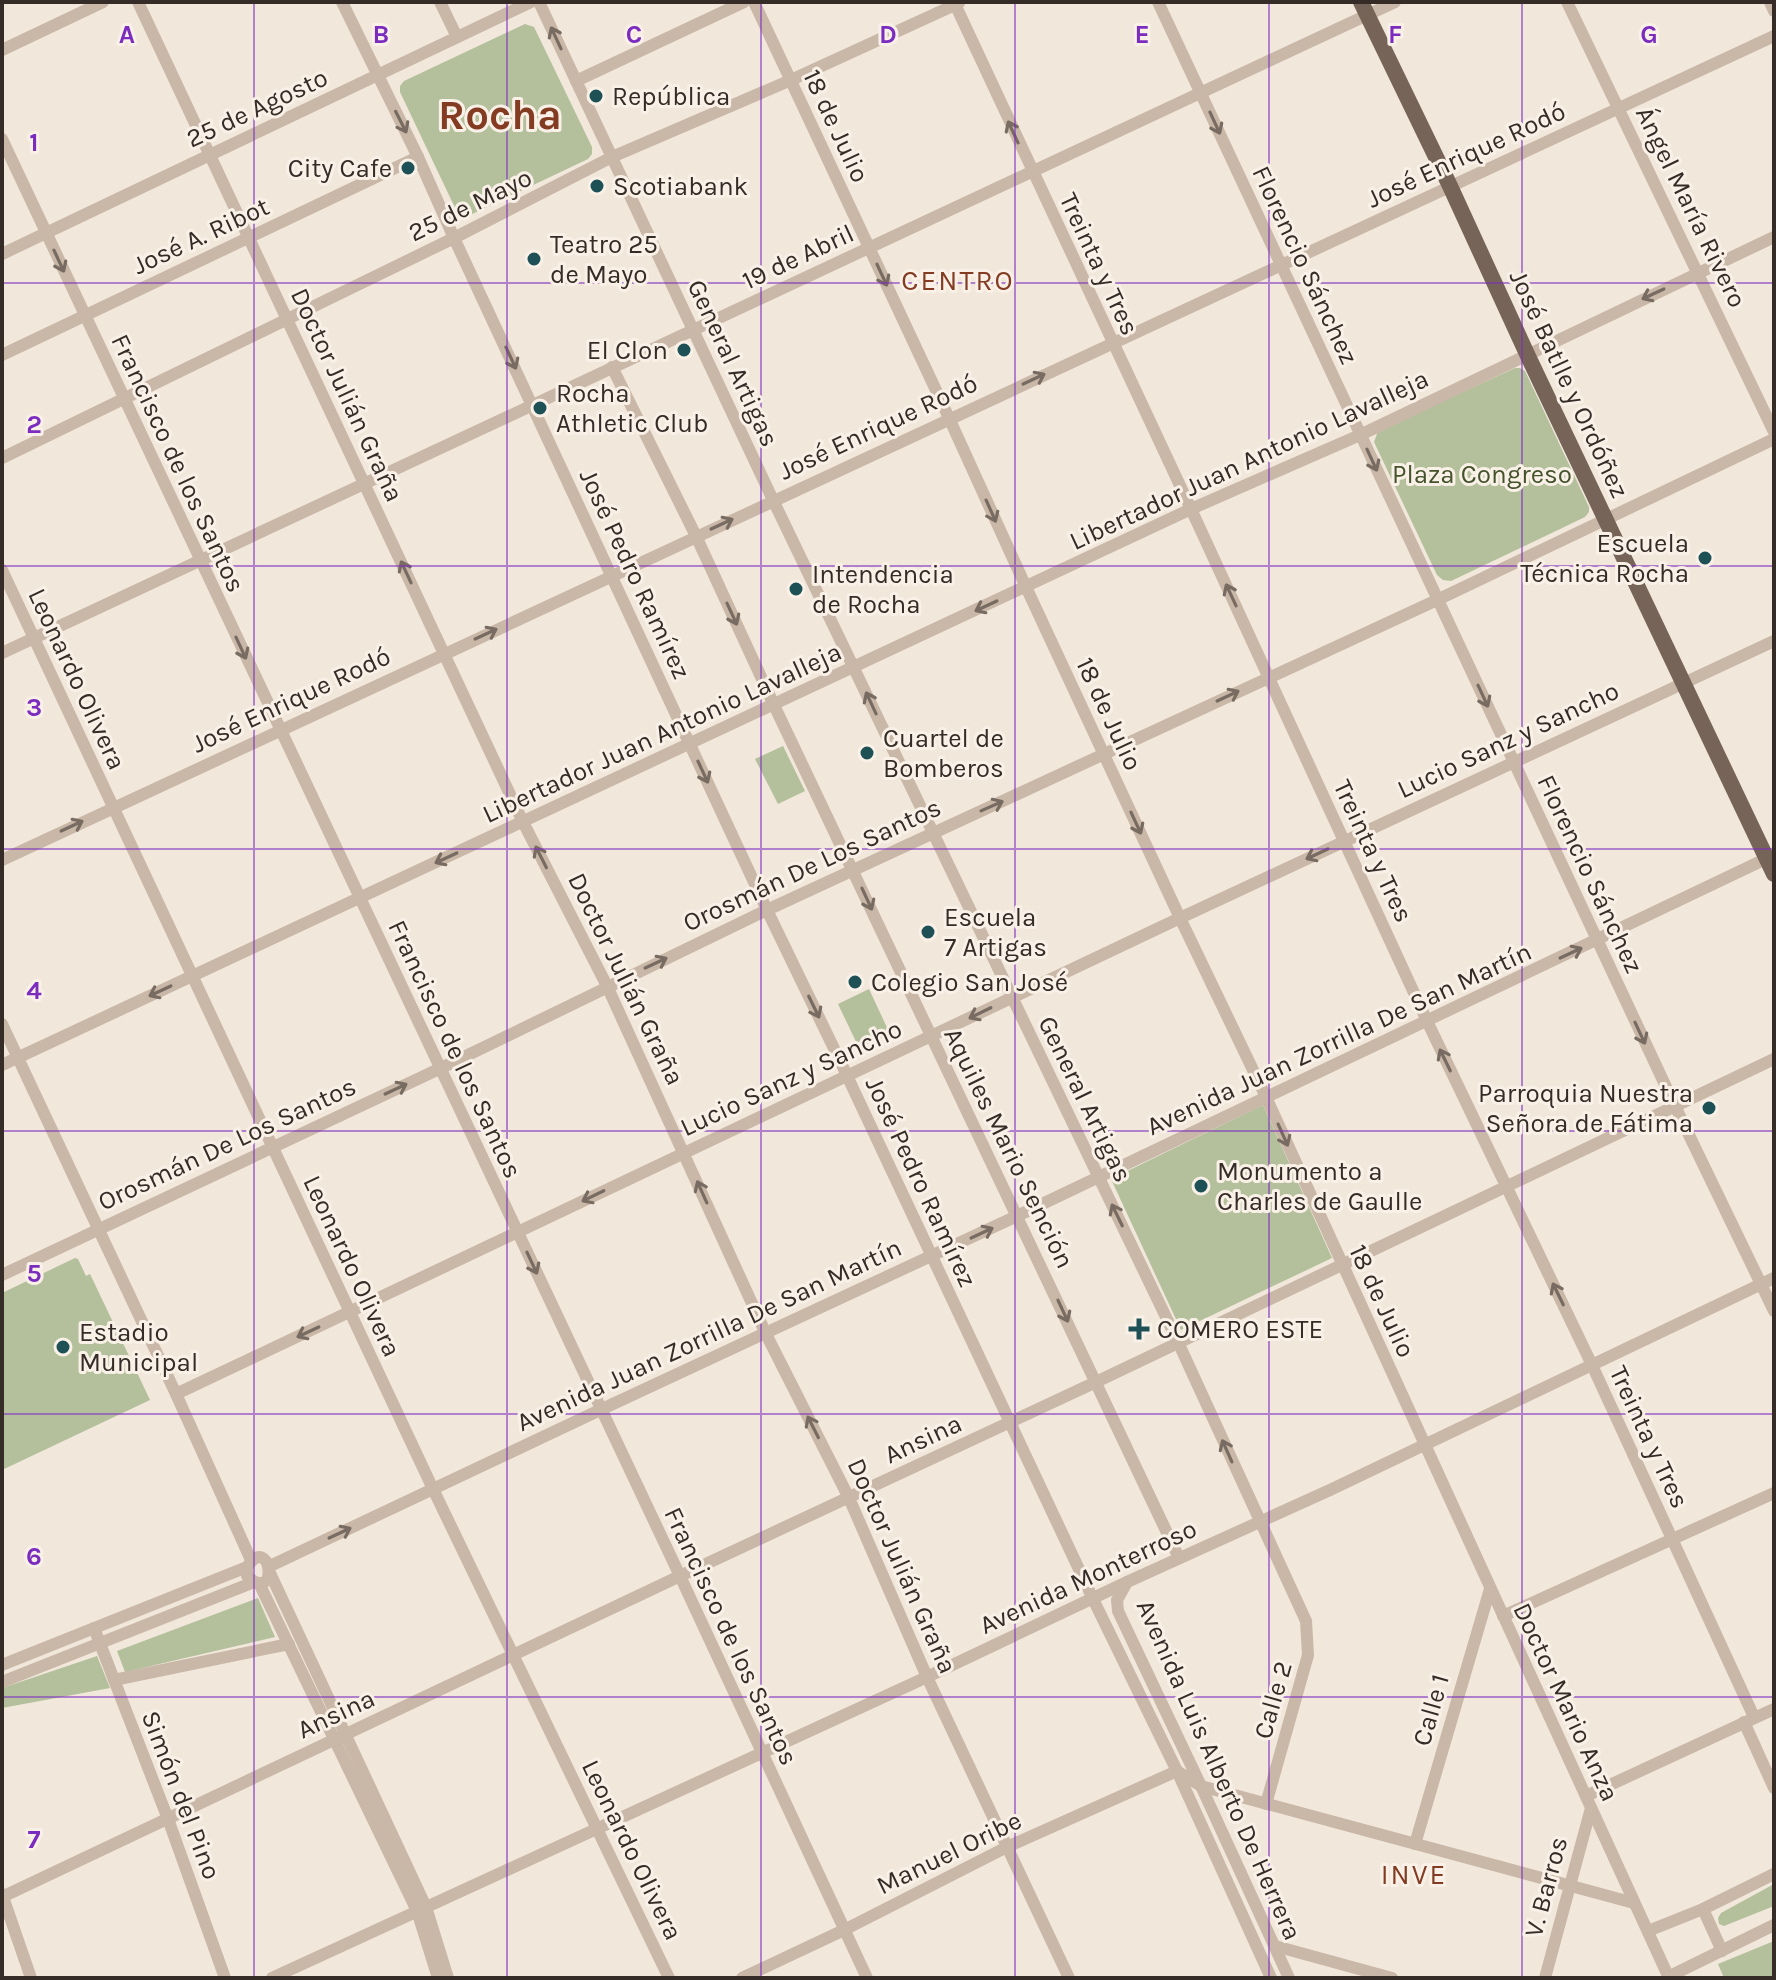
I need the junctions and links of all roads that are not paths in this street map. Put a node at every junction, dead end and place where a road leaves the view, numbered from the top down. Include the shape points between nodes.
1 (103, 2) edge
2 (138, 2) edge
3 (342, 2) edge
4 (440, 2) edge
5 (531, 2) edge
6 (539, 2) edge
7 (744, 2) edge
8 (754, 2) edge
9 (1158, 2) edge
10 (1395, 2) edge
11 (1567, 2) edge
12 (1770, 2) edge
13 (957, 3) edge
14 (1364, 9) edge
15 (1774, 11) edge
16 (1774, 36) edge
17 (457, 37) junction
18 (2, 50) edge
19 (377, 75) junction
20 (791, 80) junction
21 (576, 81) junction
22 (1201, 93) junction
23 (1618, 108) junction
24 (2, 139) edge
25 (210, 154) junction
26 (418, 157) junction
27 (612, 157) junction
28 (1032, 172) junction
29 (1450, 186) junction
30 (46, 232) junction
31 (1774, 237) edge
32 (249, 238) junction
33 (454, 238) junction
34 (869, 248) junction
35 (2, 254) edge
36 (1281, 266) junction
37 (1698, 272) junction
38 (85, 316) junction
39 (287, 319) junction
40 (693, 330) junction
41 (1112, 343) junction
42 (1527, 354) junction
43 (2, 355) edge
44 (612, 367) junction
45 (123, 400) junction
46 (532, 405) junction
47 (949, 418) junction
48 (1774, 432) edge
49 (1360, 435) junction
50 (1774, 439) edge
51 (2, 458) edge
52 (364, 483) junction
53 (773, 500) junction
54 (1191, 509) junction
55 (1605, 519) junction
56 (696, 536) junction
57 (200, 561) junction
58 (2, 570) edge
59 (612, 575) junction
60 (1026, 587) junction
61 (1437, 600) junction
62 (34, 638) junction
63 (1774, 641) edge
64 (2, 653) edge
65 (444, 653) junction
66 (855, 667) junction
67 (1269, 677) junction
68 (1684, 682) junction
69 (773, 703) junction
70 (280, 730) junction
71 (689, 743) junction
72 (1105, 755) junction
73 (1514, 762) junction
74 (113, 807) junction
75 (523, 822) junction
76 (932, 833) junction
77 (1344, 841) junction
78 (1770, 856) edge
79 (2, 860) edge
80 (854, 871) junction
81 (1774, 874) edge
82 (359, 898) junction
83 (767, 910) junction
84 (1180, 918) junction
85 (1597, 941) junction
86 (192, 976) junction
87 (607, 986) junction
88 (1012, 998) junction
89 (1427, 1021) junction
90 (2, 1024) edge
91 (931, 1036) junction
92 (17, 1057) junction
93 (1774, 1059) edge
94 (2, 1065) edge
95 (439, 1069) junction
96 (847, 1076) junction
97 (1266, 1097) junction
98 (1675, 1106) junction
99 (272, 1147) junction
100 (685, 1152) junction
101 (1099, 1178) junction
102 (1507, 1188) junction
103 (1017, 1216) junction
104 (98, 1229) junction
105 (517, 1233) junction
106 (932, 1256) junction
107 (1341, 1265) junction
108 (2, 1275) edge
109 (1768, 1281) edge
110 (1774, 1311) edge
111 (350, 1312) junction
112 (766, 1334) junction
113 (1178, 1342) junction
114 (1592, 1365) junction
115 (1096, 1382) junction
116 (176, 1394) junction
117 (600, 1410) junction
118 (1010, 1423) junction
119 (1424, 1444) junction
120 (433, 1489) junction
121 (1774, 1493) edge
122 (849, 1498) junction
123 (1259, 1522) junction
124 (1672, 1540) junction
125 (1179, 1558) junction
126 (249, 1564) junction
127 (270, 1570) junction
128 (680, 1576) junction
129 (257, 1582) junction
130 (1127, 1582) junction
131 (1490, 1589) junction
132 (1093, 1599) junction
133 (1503, 1616) junction
134 (94, 1628) junction
135 (101, 1644) junction
136 (289, 1644) junction
137 (514, 1654) junction
138 (2, 1665) edge
139 (927, 1677) junction
140 (114, 1680) junction
141 (2, 1682) edge
142 (1774, 1709) edge
143 (1749, 1720) junction
144 (340, 1737) junction
145 (761, 1753) junction
146 (1177, 1771) junction
147 (1201, 1786) junction
148 (1774, 1788) edge
149 (1588, 1802) junction
150 (1266, 1804) junction
151 (168, 1819) junction
152 (597, 1829) junction
153 (1415, 1844) junction
154 (1007, 1847) junction
155 (1774, 1874) edge
156 (1570, 1887) junction
157 (2, 1896) edge
158 (1634, 1903) junction
159 (422, 1909) junction
160 (1703, 1909) junction
161 (1774, 1925) edge
162 (844, 1930) junction
163 (1648, 1931) junction
164 (1275, 1946) junction
165 (1722, 1951) junction
166 (31, 1978) edge
167 (225, 1978) edge
168 (272, 1978) edge
169 (438, 1978) edge
170 (448, 1978) edge
171 (669, 1978) edge
172 (742, 1978) edge
173 (867, 1978) edge
174 (1069, 1978) edge
175 (1271, 1978) edge
176 (1289, 1978) edge
177 (1392, 1978) edge
178 (1545, 1978) edge
179 (1668, 1978) edge

1 - 18 street
2 - 25 street, Doctor Julián Graña
3 - 19 street, José Pedro Ramírez
4 - 17 street
5 - 17 street, 25 de Agosto
21 -> 6 street, General Artigas
7 - 21 street
8 - 20 street, 18 de Julio
9 - 22 street, Florencio Sánchez
10 - 14 street, 19 de Abril
11 - 23 street, Ángel María Rivero
12 - 15 street
13 - 20 street, 25 de Mayo
28 -> 13 street, Treinta y Tres
14 - 22 street, 19 de Abril
14 - 29 main road, José Batlle y Ordóñez
16 - 23 street, José Enrique Rodó
17 - 19 street, 25 de Agosto
19 - 25 street, 25 de Agosto
19 -> 26 street, José Pedro Ramírez
20 - 27 street, 25 de Mayo
20 - 34 street, 18 de Julio
21 - 27 street, General Artigas
22 - 28 street, 19 de Abril
22 -> 36 street, Florencio Sánchez
23 - 29 street, José Enrique Rodó
23 - 37 street, Ángel María Rivero
24 - 30 street, Francisco de los Santos
25 - 30 street, 25 de Agosto
25 - 32 street, Doctor Julián Graña
26 - 32 street, José A. Ribot
26 - 33 street, José Pedro Ramírez
27 - 33 street, 25 de Mayo
27 - 40 street, General Artigas
28 - 34 street, 19 de Abril
28 - 41 street, Treinta y Tres
29 - 36 street, José Enrique Rodó
29 - 42 main road, José Batlle y Ordóñez
30 - 35 street, 25 de Agosto
30 -> 38 street, Francisco de los Santos
31 - 37 street, Libertador Juan Antonio Lavalleja
32 - 38 street, José A. Ribot
32 - 39 street, Doctor Julián Graña
33 - 39 street, 25 de Mayo
33 -> 46 street, José Pedro Ramírez
34 - 40 street, 19 de Abril
34 -> 47 street, 18 de Julio
36 - 41 street, José Enrique Rodó
36 - 49 street, Florencio Sánchez
37 -> 42 street, Libertador Juan Antonio Lavalleja
37 - 48 street, Ángel María Rivero
38 - 43 street, José A. Ribot
38 - 45 street, Francisco de los Santos
39 - 45 street, 25 de Mayo
39 - 52 street, Doctor Julián Graña
40 - 44 street, 19 de Abril
40 - 53 street, General Artigas
47 -> 41 street, José Enrique Rodó
41 - 54 street, Treinta y Tres
42 - 49 street, Libertador Juan Antonio Lavalleja
42 - 55 main road, José Batlle y Ordóñez
44 - 46 street, 19 de Abril
44 - 56 street, Aquiles Mario Sención
45 - 51 street, 25 de Mayo
45 - 57 street, Francisco de los Santos
46 - 52 street, 19 de Abril
46 - 59 street, José Pedro Ramírez
47 - 53 street, José Enrique Rodó
47 -> 60 street, 18 de Julio
49 - 54 street, Libertador Juan Antonio Lavalleja
49 -> 61 street, Florencio Sánchez
50 - 55 street, Orosmán De Los Santos
52 - 57 street, 19 de Abril
65 -> 52 street, Doctor Julián Graña
56 -> 53 street, José Enrique Rodó
53 - 66 street, General Artigas
54 - 60 street, Libertador Juan Antonio Lavalleja
67 -> 54 street, Treinta y Tres
55 - 61 street, Orosmán De Los Santos
55 - 68 main road, José Batlle y Ordóñez
56 - 59 street, José Enrique Rodó
56 -> 69 street, Aquiles Mario Sención
57 - 62 street, 19 de Abril
57 -> 70 street, Francisco de los Santos
58 - 62 street, Leonardo Olivera
65 -> 59 street, José Enrique Rodó
59 - 71 street, José Pedro Ramírez
60 -> 66 street, Libertador Juan Antonio Lavalleja
60 - 72 street, 18 de Julio
61 - 67 street, Orosmán De Los Santos
61 -> 73 street, Florencio Sánchez
62 - 64 street, 19 de Abril
62 - 74 street, Leonardo Olivera
63 - 68 street, Lucio Sanz y Sancho
65 - 70 street, José Enrique Rodó
65 - 75 street, Doctor Julián Graña
66 - 69 street, Libertador Juan Antonio Lavalleja
76 -> 66 street, General Artigas
72 -> 67 street, Orosmán De Los Santos
67 - 77 street, Treinta y Tres
68 - 73 street, Lucio Sanz y Sancho
68 - 78 main road, José Batlle y Ordóñez
69 - 71 street, Libertador Juan Antonio Lavalleja
69 - 80 street, Aquiles Mario Sención
70 - 74 street, José Enrique Rodó
70 - 82 street, Francisco de los Santos
71 - 75 street, Libertador Juan Antonio Lavalleja
71 -> 83 street, José Pedro Ramírez
76 -> 72 street, Orosmán De Los Santos
72 -> 84 street, 18 de Julio
73 - 77 street, Lucio Sanz y Sancho
73 - 85 street, Florencio Sánchez
79 -> 74 street, José Enrique Rodó
74 - 86 street, Leonardo Olivera
75 -> 82 street, Libertador Juan Antonio Lavalleja
87 -> 75 street, Doctor Julián Graña
76 - 80 street, Orosmán De Los Santos
76 - 88 street, General Artigas
77 -> 84 street, Lucio Sanz y Sancho
77 - 89 street, Treinta y Tres
78 - 81 main road, José Batlle y Ordóñez
78 - 85 street, Avenida Juan Zorrilla De San Martín
80 - 83 street, Orosmán De Los Santos
80 -> 91 street, Aquiles Mario Sención
82 - 86 street, Libertador Juan Antonio Lavalleja
82 - 95 street, Francisco de los Santos
87 -> 83 street, Orosmán De Los Santos
83 -> 96 street, José Pedro Ramírez
84 - 88 street, Lucio Sanz y Sancho
84 - 97 street, 18 de Julio
89 -> 85 street, Avenida Juan Zorrilla De San Martín
85 -> 98 street, Florencio Sánchez
86 -> 92 street, Libertador Juan Antonio Lavalleja
86 - 99 street, Leonardo Olivera
87 - 95 street, Orosmán De Los Santos
87 - 100 street, Doctor Julián Graña
88 -> 91 street, Lucio Sanz y Sancho
88 - 101 street, General Artigas
89 - 97 street, Avenida Juan Zorrilla De San Martín
102 -> 89 street, Treinta y Tres
90 - 92 street
91 - 96 street, Lucio Sanz y Sancho
91 - 103 street, Aquiles Mario Sención
92 - 94 street, Libertador Juan Antonio Lavalleja
92 - 104 street
93 - 98 street, Ansina
99 -> 95 street, Orosmán De Los Santos
95 - 105 street, Francisco de los Santos
96 - 100 street, Lucio Sanz y Sancho
96 - 106 street, José Pedro Ramírez
97 - 101 street, Avenida Juan Zorrilla De San Martín
97 -> 107 street, 18 de Julio
98 - 102 street, Ansina
98 - 109 street, Florencio Sánchez
99 - 104 street, Orosmán De Los Santos
99 - 111 street, Leonardo Olivera
100 -> 105 street, Lucio Sanz y Sancho
112 -> 100 street, Doctor Julián Graña
101 - 103 street, Avenida Juan Zorrilla De San Martín
113 -> 101 street, General Artigas
102 - 107 street, Ansina
114 -> 102 street, Treinta y Tres
106 -> 103 street, Avenida Juan Zorrilla De San Martín
103 -> 115 street, Aquiles Mario Sención
104 - 108 street, Orosmán De Los Santos
104 - 116 street
105 - 111 street, Lucio Sanz y Sancho
105 -> 117 street, Francisco de los Santos
106 - 112 street, Avenida Juan Zorrilla De San Martín
106 - 118 street, José Pedro Ramírez
107 - 113 street, Ansina
107 - 119 street, 18 de Julio
109 - 110 street, Florencio Sánchez
109 - 114 street, Avenida Monterroso
111 -> 116 street, Lucio Sanz y Sancho
111 - 120 street, Leonardo Olivera
112 - 117 street, Avenida Juan Zorrilla De San Martín
122 -> 112 street, Doctor Julián Graña
113 - 115 street, Ansina
123 -> 113 street, General Artigas
114 - 119 street, Avenida Monterroso
114 - 124 street, Treinta y Tres
115 - 118 street, Ansina
115 - 125 street, Aquiles Mario Sención
116 - 126 street
117 - 120 street, Avenida Juan Zorrilla De San Martín
117 - 128 street, Francisco de los Santos
118 - 122 street, Ansina
118 - 132 street, José Pedro Ramírez
119 - 123 street, Avenida Monterroso
119 - 131 street, Doctor Mario Anza
127 -> 120 street, Avenida Juan Zorrilla De San Martín
120 - 137 street, Leonardo Olivera
121 - 124 street
122 - 128 street, Ansina
122 - 139 street, Doctor Julián Graña
123 - 125 street, Avenida Monterroso
123 - 150 street, Calle 2 via 1306,1621 1308,1655
124 - 133 street
124 - 143 street, Treinta y Tres
125 - 130 street, Avenida Monterroso
126 - 127 street via 265,1560
126 - 129 street via 247,1576
126 - 134 street
127 - 129 street via 266,1580
127 - 144 street
128 - 137 street, Ansina
128 - 145 street, Francisco de los Santos
129 - 135 street
129 - 136 street
130 - 132 street, Avenida Monterroso
130 - 147 street, Avenida Luis Alberto De Herrera via 1119,1593 1118,1611
131 - 133 street, Doctor Mario Anza
131 - 153 street, Calle 1
132 - 139 street, Avenida Monterroso
132 - 146 street, Avenida Luis Alberto De Herrera
133 - 149 street, Doctor Mario Anza
134 - 135 street, Simón del Pino
134 - 138 street
135 - 140 street, Simón del Pino
135 - 141 street
136 - 140 street
136 - 144 street
137 - 144 street, Ansina
137 - 152 street, Leonardo Olivera
139 - 145 street, Avenida Monterroso
139 - 154 street, Doctor Julián Graña
140 - 151 street, Simón del Pino
142 - 143 street
143 - 148 street, Treinta y Tres
143 - 149 street
144 - 151 street, Ansina
144 - 159 street
145 - 152 street, Avenida Monterroso
145 - 162 street, Francisco de los Santos
146 - 147 street
146 - 154 street, Manuel Oribe
146 - 175 street, Avenida Luis Alberto De Herrera
147 - 150 street
147 - 164 street, Avenida Luis Alberto De Herrera
149 - 156 street, V. Barros
149 - 158 street, Doctor Mario Anza
150 - 153 street
151 - 157 street, Ansina
151 - 167 street, Simón del Pino
152 - 159 street, Avenida Monterroso
152 - 171 street, Leonardo Olivera
153 - 156 street
154 - 162 street, Manuel Oribe
154 - 174 street, Doctor Julián Graña
155 - 160 street
156 - 158 street
156 - 178 street, V. Barros
157 - 166 street
158 - 163 street, Doctor Mario Anza
159 - 168 street, Avenida Monterroso
159 - 169 street
159 - 170 street
160 - 163 street
160 - 165 street
161 - 165 street
162 - 172 street, Manuel Oribe
162 - 173 street, Francisco de los Santos
163 - 179 street, Doctor Mario Anza
164 - 176 street, Avenida Luis Alberto De Herrera
164 - 177 street
165 - 179 street

